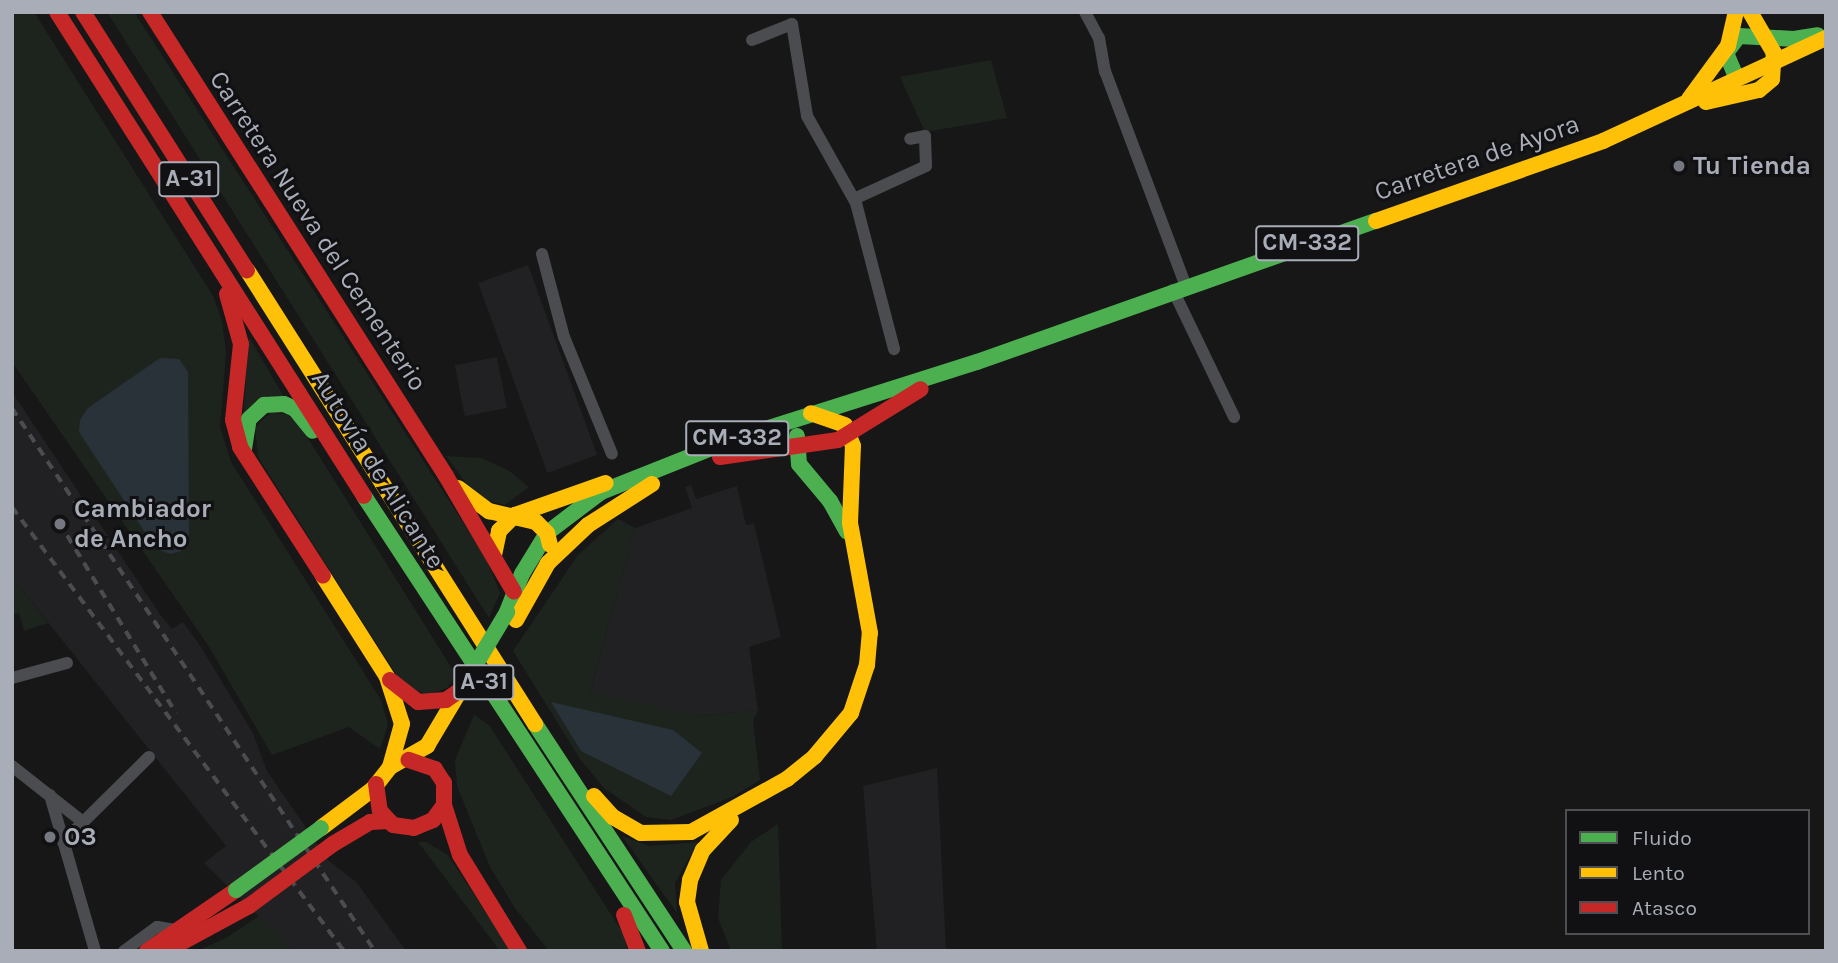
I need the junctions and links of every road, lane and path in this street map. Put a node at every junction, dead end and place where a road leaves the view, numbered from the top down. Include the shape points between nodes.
1 (57, 12) edge
2 (83, 12) edge
3 (150, 12) edge
4 (1085, 12) edge
5 (1736, 12) edge
6 (1750, 12) edge
7 (1761, 34) junction
8 (1826, 36) edge
9 (752, 40) dead end
10 (1728, 46) junction
11 (1776, 61) junction
12 (1737, 79) junction
13 (1685, 104) junction
14 (1662, 114) junction
15 (909, 139) dead end
16 (854, 199) junction
17 (206, 247) junction
18 (542, 254) dead end
19 (1180, 288) junction
20 (894, 349) dead end
21 (977, 362) junction
22 (884, 411) junction
23 (811, 413) junction
24 (1234, 417) dead end
25 (851, 434) junction
26 (796, 447) junction
27 (243, 452) junction
28 (612, 454) dead end
29 (734, 454) junction
30 (851, 462) junction
31 (663, 466) junction
32 (804, 472) junction
33 (446, 476) junction
34 (353, 479) junction
35 (850, 481) junction
36 (515, 516) junction
37 (547, 533) junction
38 (854, 547) junction
39 (498, 560) junction
40 (548, 563) junction
41 (522, 573) junction
42 (514, 592) junction
43 (510, 617) junction
44 (67, 663) dead end
45 (387, 677) junction
46 (12, 678) edge
47 (465, 693) junction
48 (550, 742) junction
49 (149, 757) dead end
50 (409, 760) junction
51 (12, 766) edge
52 (390, 766) junction
53 (444, 783) junction
54 (376, 784) junction
55 (50, 795) junction
56 (758, 798) junction
57 (444, 805) junction
58 (388, 821) junction
59 (83, 822) junction
60 (414, 828) junction
61 (63, 842) junction
62 (460, 855) junction
63 (615, 885) junction
64 (176, 930) junction
65 (508, 930) junction
66 (95, 951) edge
67 (124, 951) edge
68 (147, 951) edge
69 (166, 951) edge
70 (519, 951) edge
71 (527, 951) edge
72 (638, 951) edge
73 (662, 951) edge
74 (684, 951) edge
75 (701, 951) edge

1 - 17 main road, Autovía de Alicante / A-31
2 - 48 main road, Autovía de Alicante / A-31
3 - 33 main road, Carretera Nueva del Cementerio
4 - 19 street via 1099,38 1105,71
5 - 10 main road, CM-332
6 - 7 main road
7 - 8 main road, CM-332 via 1794,39
7 - 10 main road, CM-332 via 1739,36
7 - 11 main road
8 - 11 main road, Carretera de Ayora / CM-332
9 - 16 street via 792,24 807,116
10 - 12 main road, CM-332 via 1727,59
10 - 13 main road, CM-332
11 - 12 main road, Carretera de Ayora / CM-332
11 - 14 main road, CM-332 via 1772,79 1759,90
12 - 13 main road, Carretera de Ayora / CM-332
13 - 14 main road, Carretera de Ayora / CM-332
14 - 19 main road, Carretera de Ayora / CM-332 via 1603,141
15 - 16 street via 925,136 926,166
16 - 20 street
17 - 27 main road via 236,315 241,344 233,420
17 - 34 main road, Autovía de Alicante / A-31
18 - 28 street via 564,337
19 - 21 main road, Carretera de Ayora / CM-332
19 - 24 street
21 - 22 main road
21 - 23 main road
22 - 25 main road
22 - 35 main road
23 - 25 main road via 838,420
23 - 26 main road via 799,429
23 - 31 main road, CM-332
25 - 26 main road
25 - 30 main road
26 - 29 main road
26 - 32 main road
27 - 34 main road via 254,411 264,405 284,404 308,423
27 - 45 main road
29 - 32 main road via 769,458
29 - 40 main road via 646,486 588,525
30 - 32 main road via 832,474
30 - 35 main road
31 - 36 main road
31 - 37 main road, CM-332 via 584,502
32 - 38 main road via 831,502
33 - 36 main road, Carretera Nueva del Cementerio via 479,506
33 - 39 main road, Carretera Nueva del Cementerio
34 - 63 main road, Autovía de Alicante / A-31
35 - 38 main road
36 - 37 main road, Carretera Nueva del Cementerio via 536,522
36 - 39 main road via 499,531
37 - 40 main road
37 - 41 main road, A-31
38 - 56 main road via 870,633 860,694 838,732 815,757
39 - 41 main road
39 - 42 main road, Carretera Nueva del Cementerio
40 - 41 main road
40 - 43 main road
41 - 42 main road, A-31
42 - 43 main road, A-31
43 - 47 main road, A-31, bridge
44 - 46 street
45 - 47 main road via 418,702 446,701
45 - 52 main road via 402,724
47 - 50 main road, A-31 via 434,736
47 - 53 main road via 448,732
48 - 56 main road via 597,801 642,833 691,832
48 - 74 main road, Autovía de Alicante / A-31
49 - 59 street
50 - 52 main road, A-31
50 - 53 main road via 435,769
51 - 55 street
52 - 54 main road
53 - 57 main road
54 - 58 main road via 378,805
54 - 64 main road, bridge
55 - 59 street
55 - 61 street
56 - 75 main road via 718,830 695,865 687,902
57 - 60 main road via 433,820
57 - 62 main road
58 - 60 main road
58 - 69 main road, bridge via 370,822 249,905
59 - 61 street
60 - 62 main road via 441,838
61 - 66 street
62 - 65 main road
63 - 72 main road
63 - 73 main road, Autovía de Alicante / A-31
64 - 67 street via 157,927
64 - 68 main road
65 - 70 main road
65 - 71 main road

